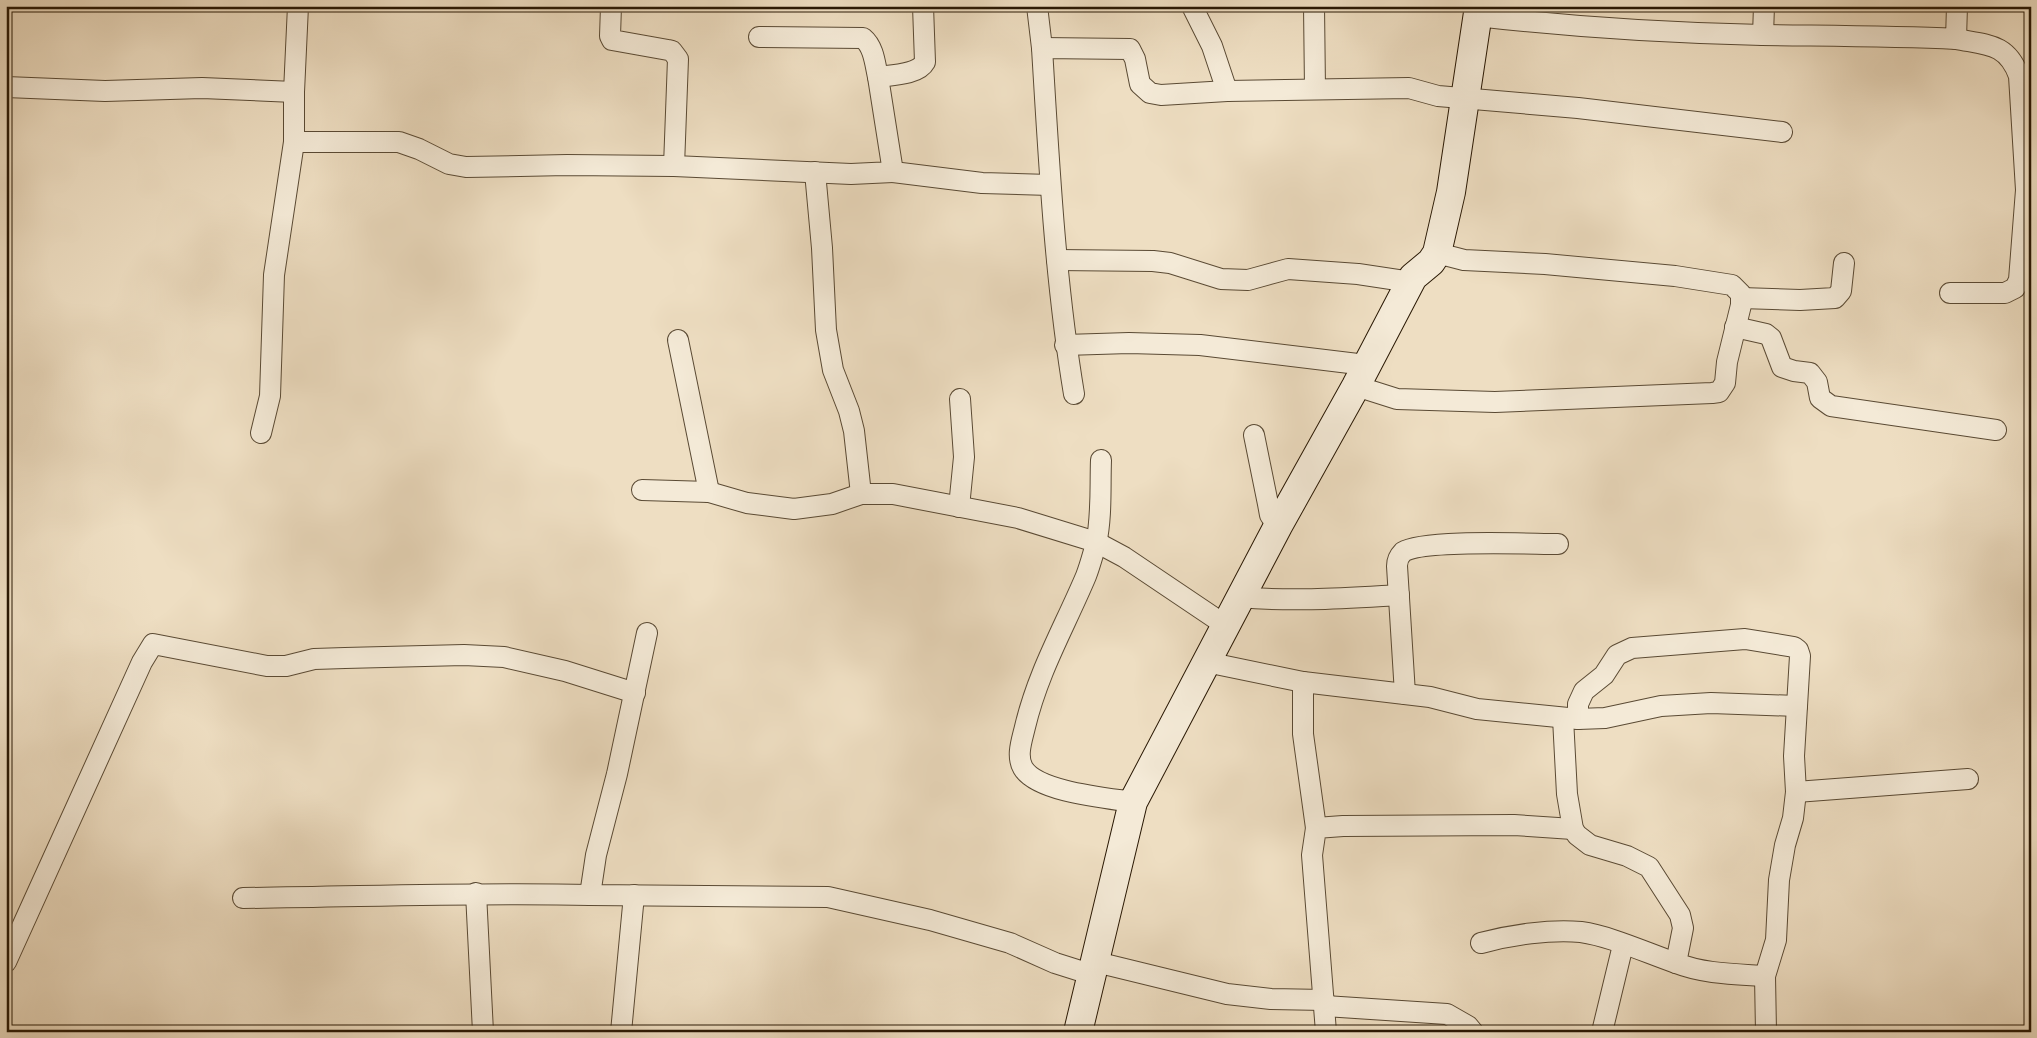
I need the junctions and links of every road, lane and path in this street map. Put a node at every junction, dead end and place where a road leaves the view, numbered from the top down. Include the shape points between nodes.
1 (298, 6) edge
2 (611, 6) edge
3 (923, 6) edge
4 (1037, 6) edge
5 (1192, 6) edge
6 (1314, 6) edge
7 (1764, 6) edge
8 (1957, 6) edge
9 (1478, 11) edge
10 (1763, 35) junction
11 (759, 37) dead end
12 (1956, 39) junction
13 (1042, 48) junction
14 (878, 77) junction
15 (6, 87) edge
16 (1315, 89) junction
17 (1228, 91) junction
18 (294, 92) junction
19 (1465, 98) junction
20 (1782, 132) dead end
21 (294, 142) junction
22 (674, 166) junction
23 (815, 172) junction
24 (893, 172) junction
25 (1050, 185) junction
26 (1437, 253) junction
27 (1057, 260) junction
28 (1844, 263) dead end
29 (1411, 282) junction
30 (1950, 293) dead end
31 (1741, 298) junction
32 (1736, 327) junction
33 (678, 340) dead end
34 (1066, 345) junction
35 (1361, 376) junction
36 (1074, 394) dead end
37 (960, 399) dead end
38 (1996, 430) dead end
39 (261, 433) dead end
40 (1254, 435) dead end
41 (1102, 460) dead end
42 (642, 490) dead end
43 (709, 492) junction
44 (861, 494) junction
45 (959, 507) junction
46 (1278, 526) junction
47 (1096, 542) junction
48 (1558, 544) dead end
49 (1399, 595) junction
50 (1240, 597) junction
51 (1225, 625) junction
52 (647, 633) dead end
53 (1206, 662) junction
54 (1303, 682) junction
55 (635, 693) junction
56 (1405, 694) junction
57 (1796, 706) junction
58 (1570, 719) junction
59 (1968, 779) dead end
60 (1796, 792) junction
61 (1133, 802) junction
62 (1316, 828) junction
63 (1573, 829) junction
64 (476, 893) junction
65 (590, 895) junction
66 (634, 895) junction
67 (243, 898) dead end
68 (1481, 943) dead end
69 (1623, 945) junction
70 (6, 962) edge
71 (1676, 963) junction
72 (1094, 968) junction
73 (1765, 976) junction
74 (1324, 1003) junction
75 (483, 1032) edge
76 (621, 1032) edge
77 (1078, 1032) edge
78 (1326, 1032) edge
79 (1473, 1032) edge
80 (1602, 1032) edge
81 (1766, 1032) edge

1 - 18 street
2 - 22 street via 612,40 672,51 678,59
3 - 14 street via 923,66
4 - 13 street
5 - 17 street via 1212,46
6 - 16 street
7 - 10 street
8 - 12 street
9 - 10 street via 1570,26
9 - 19 street
10 - 12 street
11 - 14 street via 863,38 872,50
12 - 30 street via 1991,45 2014,61 2018,76 2026,190 2019,280 2015,288 2005,293
13 - 17 street via 1130,49 1136,59 1140,84 1150,93 1161,96
13 - 25 street
14 - 24 street
15 - 18 street
16 - 17 street
16 - 19 street via 1409,88 1438,96
18 - 21 street
19 - 20 street
19 - 26 street via 1451,192
21 - 22 street via 400,142 449,164 466,167
21 - 39 street via 274,275 270,396
22 - 23 street
23 - 24 street
23 - 44 street via 826,330 833,370 852,424
24 - 25 street via 982,183
25 - 27 street
26 - 29 street
26 - 31 street via 1464,260 1545,264 1703,280 1732,285
27 - 29 street via 1162,262 1221,279 1248,280 1288,269
27 - 34 street
28 - 31 street via 1841,290 1835,298
29 - 35 street
31 - 32 street
32 - 35 street via 1724,387 1712,394 1495,402 1397,398
32 - 38 street via 1771,338 1782,367 1810,373 1817,382 1820,398 1831,406
33 - 43 street
34 - 35 street via 1129,342 1200,344
34 - 36 street
35 - 46 street
37 - 45 street via 964,457
40 - 46 street via 1270,514
41 - 47 street
42 - 43 street
43 - 44 street via 747,504 794,509 832,504
44 - 45 street via 910,497
45 - 47 street via 1018,518
46 - 50 street
47 - 51 street via 1124,557
47 - 61 street via 1086,575 1031,700 1020,746 1020,761 1031,776 1052,787 1076,794
48 - 49 street via 1416,547 1397,559
49 - 50 street via 1316,600
49 - 56 street
50 - 51 street
51 - 53 street
52 - 55 street
53 - 54 street
53 - 61 street
54 - 56 street
54 - 62 street via 1303,734
55 - 65 street via 596,855
55 - 70 street via 565,671 504,657 314,659 286,666 267,666 153,644
56 - 58 street via 1477,709
57 - 58 street via 1711,703 1661,706 1605,718
57 - 58 street via 1798,650 1750,640 1731,640 1647,645 1624,650 1604,675 1584,691
57 - 60 street
58 - 63 street via 1567,794
59 - 60 street
60 - 73 street via 1779,880 1776,940
61 - 72 street
62 - 63 street via 1514,825
62 - 74 street via 1312,855
63 - 71 street via 1590,845 1628,856 1650,867 1680,915 1683,928
64 - 65 street
64 - 67 street
64 - 75 street
65 - 66 street
66 - 72 street via 828,897 983,935 1055,963
66 - 76 street
68 - 69 street via 1506,936 1564,932 1594,935
69 - 71 street
69 - 80 street
71 - 73 street via 1705,971
72 - 74 street via 1227,994
72 - 77 street
73 - 81 street
74 - 78 street
74 - 79 street via 1447,1014

